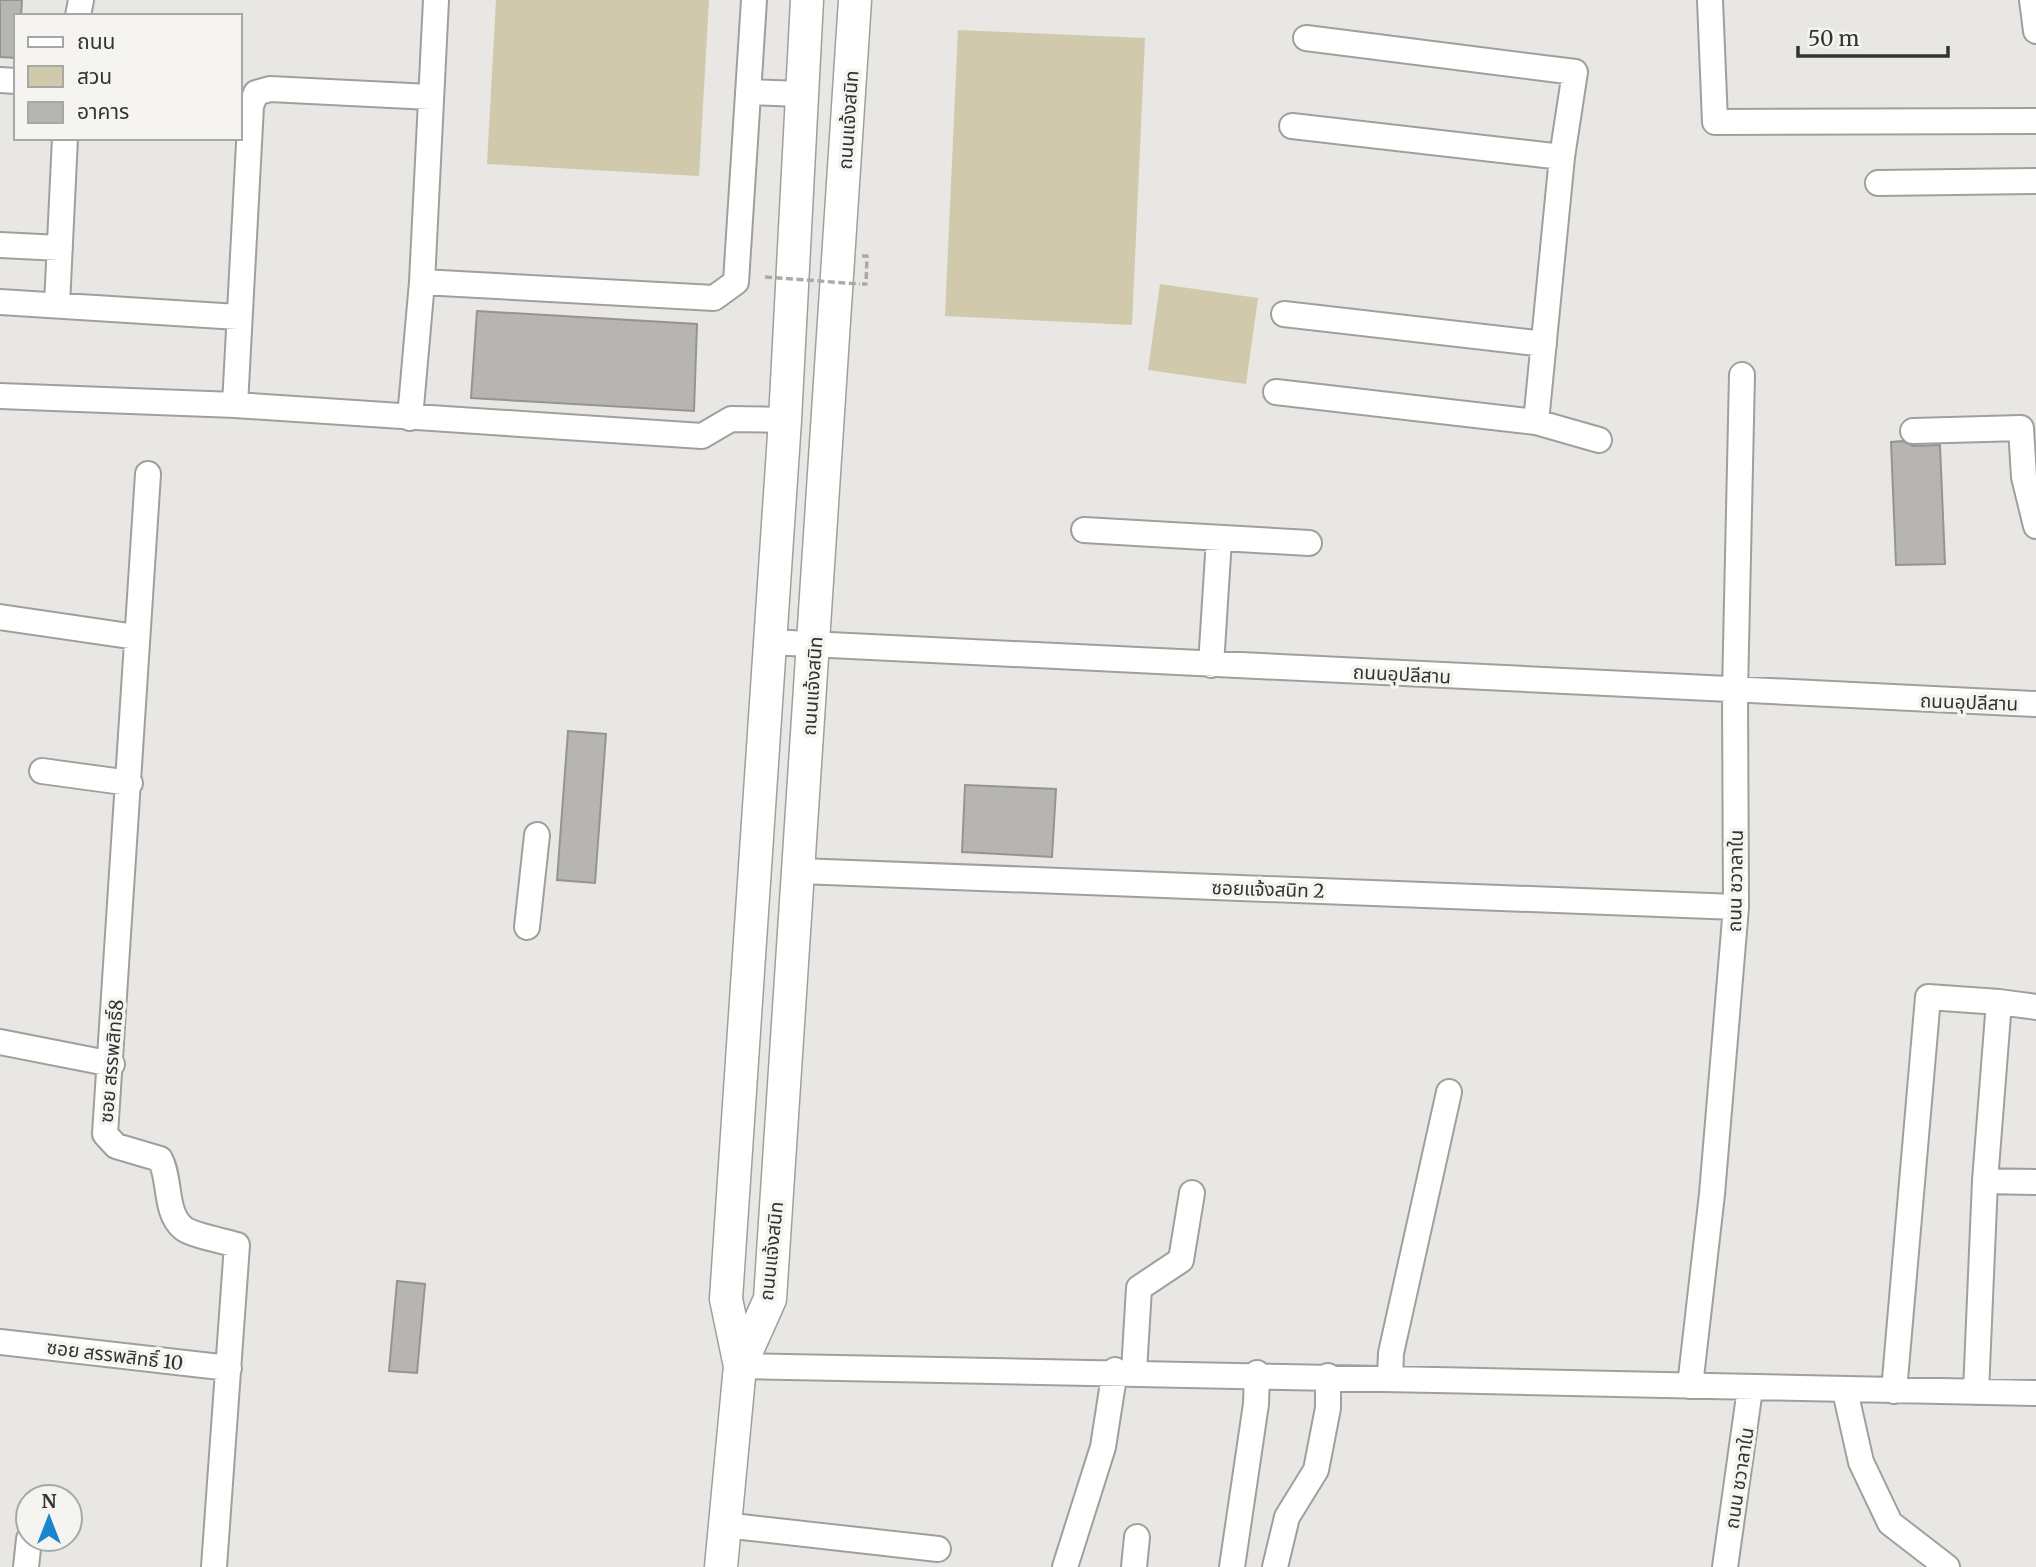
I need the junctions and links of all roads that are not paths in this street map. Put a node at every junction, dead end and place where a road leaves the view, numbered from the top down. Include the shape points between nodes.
1 (436, 0) edge
2 (754, 0) edge
3 (807, 0) edge
4 (855, 0) edge
5 (1710, 0) edge
6 (2032, 0) edge
7 (2036, 31) edge
8 (1306, 38) dead end
9 (748, 92) junction
10 (801, 94) junction
11 (430, 97) junction
12 (2036, 121) edge
13 (1292, 126) dead end
14 (65, 140) edge
15 (1562, 157) junction
16 (2036, 181) edge
17 (1878, 183) dead end
18 (0, 245) edge
19 (60, 248) junction
20 (422, 282) junction
21 (0, 302) edge
22 (57, 305) junction
23 (1284, 314) dead end
24 (239, 317) junction
25 (1545, 344) junction
26 (1742, 375) dead end
27 (1276, 392) dead end
28 (0, 396) edge
29 (235, 405) junction
30 (410, 418) junction
31 (785, 420) junction
32 (1536, 422) junction
33 (1913, 431) dead end
34 (1598, 440) dead end
35 (148, 474) dead end
36 (2036, 526) edge
37 (1084, 530) dead end
38 (1219, 539) junction
39 (1309, 543) dead end
40 (0, 617) edge
41 (136, 637) junction
42 (769, 642) junction
43 (815, 644) junction
44 (1211, 664) junction
45 (1735, 692) junction
46 (2036, 704) edge
47 (42, 772) dead end
48 (130, 783) junction
49 (537, 835) dead end
50 (800, 872) junction
51 (1736, 907) junction
52 (527, 927) dead end
53 (1999, 1002) junction
54 (2036, 1007) edge
55 (0, 1042) edge
56 (112, 1064) junction
57 (1449, 1092) dead end
58 (1985, 1181) junction
59 (2036, 1182) edge
60 (1192, 1193) dead end
61 (0, 1342) edge
62 (740, 1366) junction
63 (229, 1368) junction
64 (1124, 1370) junction
65 (1257, 1373) junction
66 (1328, 1376) junction
67 (1390, 1378) junction
68 (1690, 1386) junction
69 (1750, 1389) junction
70 (1845, 1391) junction
71 (1894, 1391) junction
72 (1976, 1392) junction
73 (2036, 1392) edge
74 (724, 1525) junction
75 (1137, 1536) dead end
76 (938, 1549) dead end
77 (214, 1567) edge
78 (721, 1567) edge
79 (1065, 1567) edge
80 (1134, 1567) edge
81 (1232, 1567) edge
82 (1275, 1567) edge
83 (1725, 1567) edge
84 (1947, 1567) edge

1 - 11 street
2 - 9 street
3 - 10 main road, ถนนแจ้งสนิท
4 - 43 main road, ถนนแจ้งสนิท
5 - 12 street via 1715,122
6 - 7 street
8 - 15 street via 1575,72
9 - 10 street
9 - 20 street via 736,282 714,298
10 - 31 main road, ถนนแจ้งสนิท
11 - 20 street
11 - 24 street via 270,89 256,93 251,106
13 - 15 street
14 - 19 street
15 - 25 street
16 - 17 street
18 - 19 street
19 - 22 street
20 - 30 street
21 - 22 street
22 - 24 street
23 - 25 street
24 - 29 street
25 - 32 street
26 - 45 street, ถนน ชวาลาใน
27 - 32 street
28 - 29 street
29 - 30 street
30 - 31 street via 702,436 731,419
31 - 42 main road, ถนนแจ้งสนิท
32 - 34 street
33 - 36 street via 2021,428 2024,477
35 - 41 street, ซอย สรรพสิทธิ์8
37 - 38 street
38 - 39 street
38 - 44 street
40 - 41 street
41 - 48 street, ซอย สรรพสิทธิ์8
42 - 43 street, ถนนอุปลีสาน
42 - 62 main road, ถนนแจ้งสนิท via 726,1299
43 - 44 street, ถนนอุปลีสาน
43 - 50 main road, ถนนแจ้งสนิท
44 - 45 street, ถนนอุปลีสาน
45 - 46 street, ถนนอุปลีสาน
45 - 51 street, ถนน ชวาลาใน
47 - 48 street
48 - 56 street, ซอย สรรพสิทธิ์8
49 - 52 street
50 - 51 street, ซอยแจ้งสนิท 2
50 - 62 main road, ถนนแจ้งสนิท via 770,1299
51 - 68 street, ถนน ชวาลาใน via 1712,1194
53 - 54 street
53 - 58 street
53 - 71 street via 1927,997
55 - 56 street
56 - 63 street, ซอย สรรพสิทธิ์8 via 105,1134 116,1146 160,1159 167,1170 173,1213 183,1229 237,1245
57 - 67 street via 1391,1353
58 - 59 street
58 - 72 street
60 - 64 street via 1181,1260 1139,1288
61 - 63 street, ซอย สรรพสิทธิ์ 10
62 - 64 street
62 - 74 main road, ถนนแจ้งสนิท
63 - 77 street, ซอย สรรพสิทธิ์8
64 - 65 street
64 - 79 street
65 - 66 street
65 - 81 street
66 - 67 street
66 - 82 street via 1328,1408 1316,1470 1287,1517
67 - 68 street
68 - 69 street
69 - 70 street
69 - 83 street, ถนน ชวาลาใน
70 - 71 street
70 - 84 street via 1861,1462 1890,1522
71 - 72 street
72 - 73 street
74 - 76 street
74 - 78 main road, ถนนแจ้งสนิท
75 - 80 street

